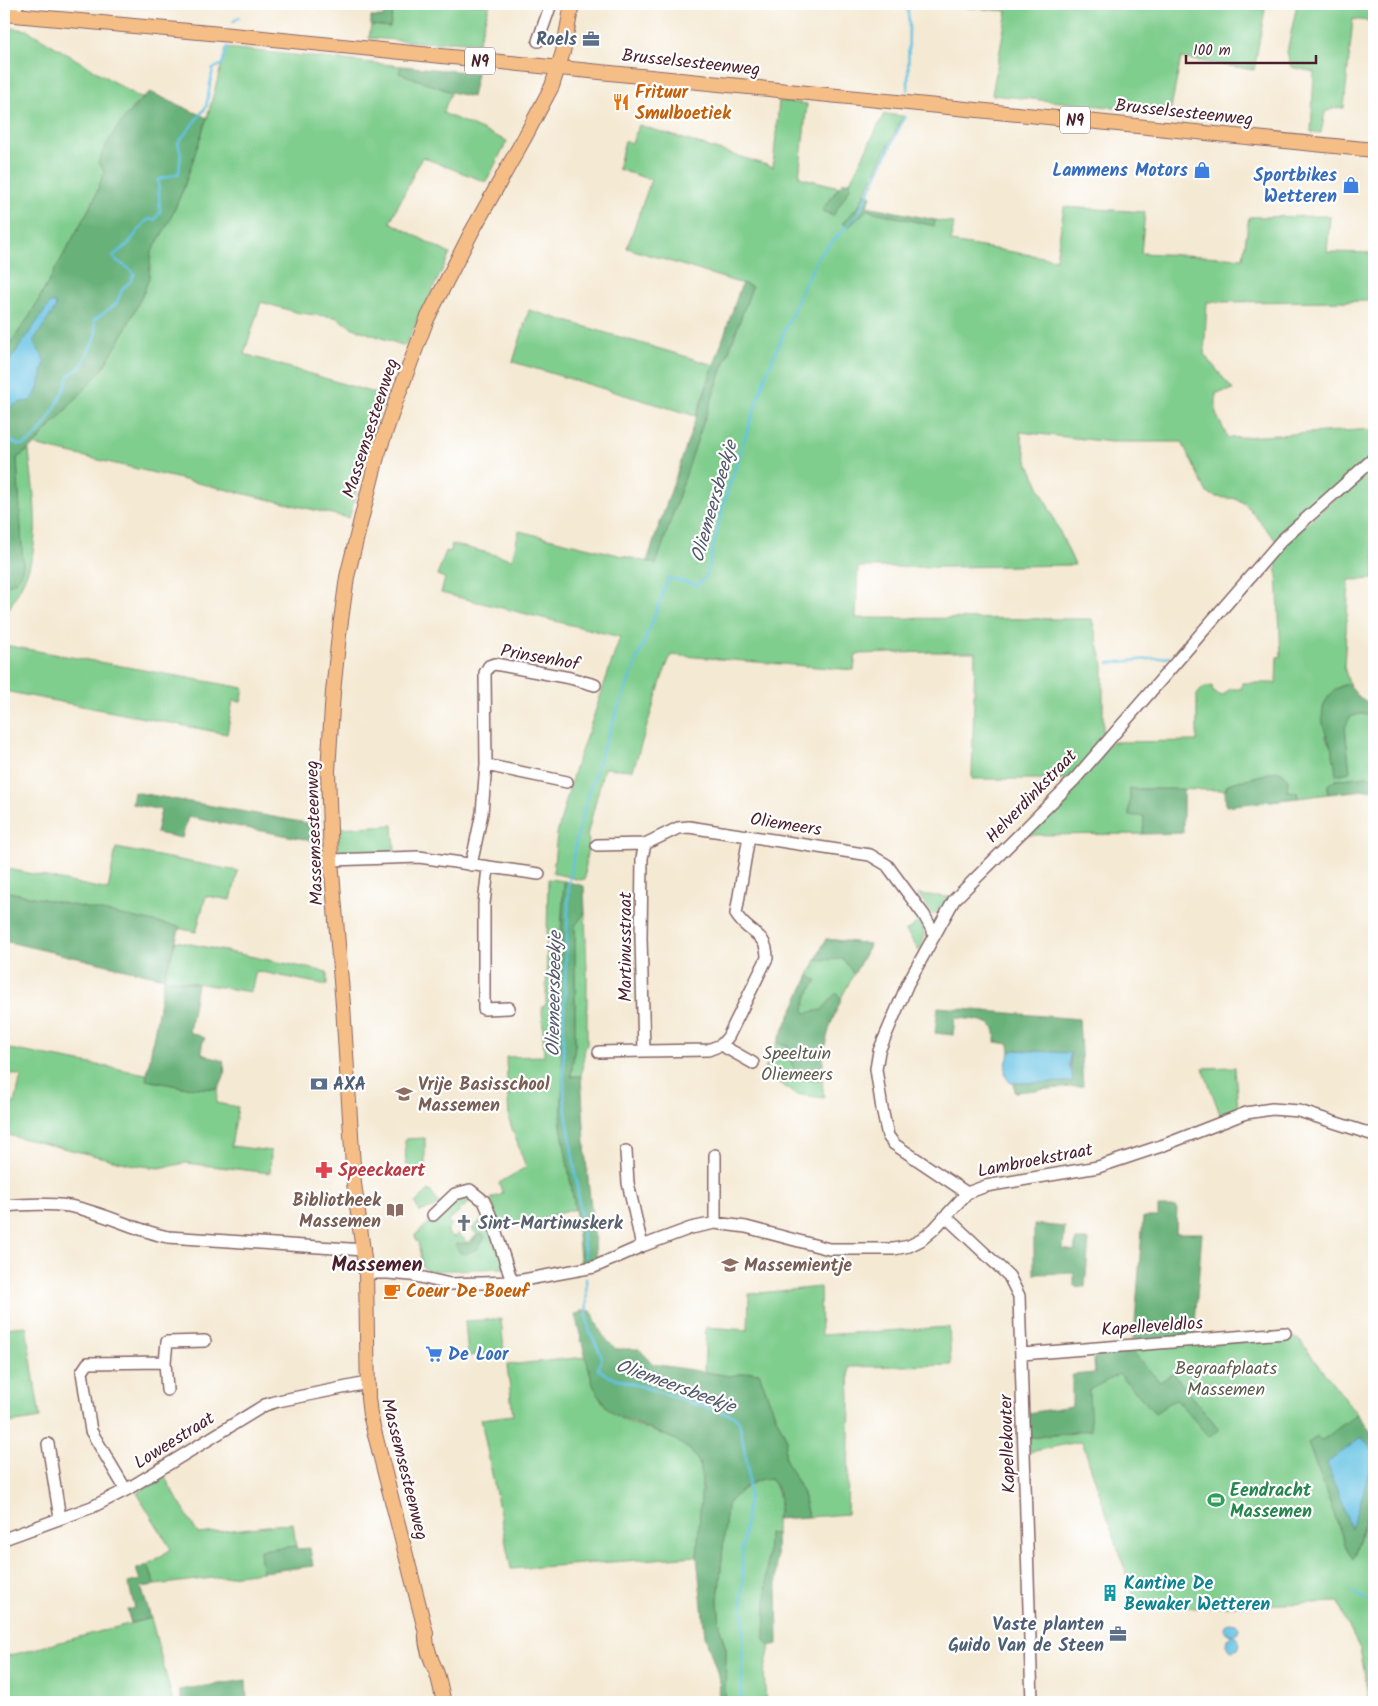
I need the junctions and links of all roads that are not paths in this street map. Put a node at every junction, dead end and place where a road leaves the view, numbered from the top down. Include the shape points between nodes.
1 (551, 4) edge
2 (572, 4) edge
3 (11, 11) edge
4 (538, 41) dead end
5 (558, 68) junction
6 (1374, 150) edge
7 (1374, 458) edge
8 (595, 685) dead end
9 (486, 765) junction
10 (568, 782) dead end
11 (749, 836) junction
12 (645, 844) junction
13 (597, 845) dead end
14 (331, 860) junction
15 (471, 865) junction
16 (488, 868) junction
17 (539, 874) dead end
18 (935, 935) junction
19 (509, 1008) dead end
20 (721, 1045) junction
21 (644, 1051) junction
22 (599, 1052) dead end
23 (753, 1063) dead end
24 (1374, 1135) edge
25 (626, 1151) dead end
26 (715, 1155) dead end
27 (966, 1193) junction
28 (4, 1206) edge
29 (434, 1215) dead end
30 (945, 1216) junction
31 (715, 1223) junction
32 (642, 1246) junction
33 (364, 1250) junction
34 (366, 1273) junction
35 (512, 1282) junction
36 (1285, 1333) dead end
37 (205, 1341) dead end
38 (1022, 1354) junction
39 (165, 1362) junction
40 (367, 1383) junction
41 (167, 1390) dead end
42 (48, 1444) dead end
43 (126, 1490) junction
44 (60, 1518) junction
45 (4, 1539) edge
46 (444, 1702) edge
47 (1032, 1702) edge

1 - 4 street
2 - 5 main road, Massemsesteenweg
3 - 5 main road, Brusselsesteenweg / N9
5 - 6 main road, Brusselsesteenweg / N9
5 - 14 main road, Massemsesteenweg via 552,86 427,319 377,456 347,577 339,635 328,771
7 - 18 street, Helverdinkstraat via 1281,541 1075,779 954,900
8 - 9 street, Prinsenhof via 495,664 489,666 485,674
9 - 10 street
9 - 15 street, Prinsenhof via 482,813
11 - 12 street, Oliemeers via 689,827 678,828
11 - 18 street, Oliemeers via 870,855 887,865
11 - 20 street via 736,914 742,924 762,938 767,947 767,958
12 - 13 street, Oliemeers
12 - 21 street, Martinusstraat via 641,938
14 - 15 street via 419,857
14 - 33 main road, Massemsesteenweg via 354,1183
15 - 16 street
16 - 17 street
16 - 19 street via 484,904 484,1009
18 - 27 street, Helverdinkstraat via 884,1036 876,1069 888,1136 894,1144
20 - 21 street via 708,1050
20 - 23 street
21 - 22 street
24 - 27 street, Lambroekstraat via 1299,1111 1272,1109 1246,1113 1098,1166 986,1186
25 - 32 street via 628,1183
26 - 31 street
27 - 30 street, Lambroekstraat
28 - 33 street via 70,1207 168,1237
29 - 35 street via 454,1194 470,1190 484,1201
30 - 31 street, Lambroekstraat via 921,1240 894,1249 829,1249 746,1227
30 - 38 street, Kapellekouter via 1008,1276 1020,1296
31 - 32 street, Lambroekstraat
32 - 35 street, Lambroekstraat via 594,1267
33 - 34 main road, Massemsesteenweg
34 - 35 street, Lambroekstraat via 411,1275 450,1284
34 - 40 main road, Massemsesteenweg
36 - 38 street, Kapelleveldlos
37 - 39 street via 167,1342
38 - 47 street, Kapellekouter
39 - 41 street
39 - 43 street via 88,1363 82,1372 91,1431
40 - 43 street, Loweestraat via 265,1405
40 - 46 main road, Massemsesteenweg via 370,1415
42 - 44 street
43 - 44 street, Loweestraat
44 - 45 street, Loweestraat

